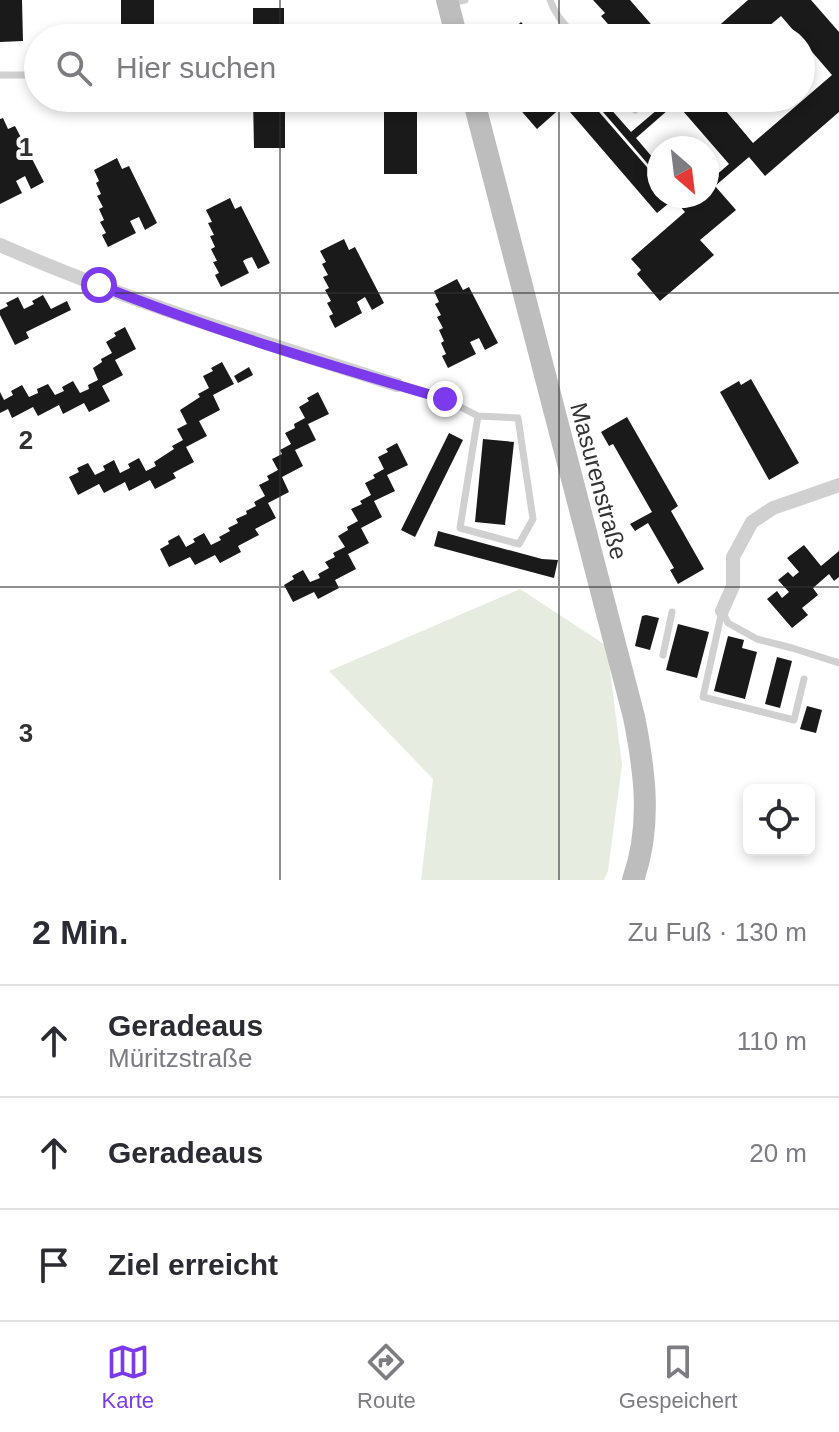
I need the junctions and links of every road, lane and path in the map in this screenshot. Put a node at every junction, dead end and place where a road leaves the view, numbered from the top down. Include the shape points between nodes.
1 (550, 0) edge
2 (453, 1) edge
3 (455, 24) edge
4 (564, 24) edge
5 (0, 75) edge
6 (24, 75) edge
7 (477, 112) edge
8 (0, 245) edge
9 (397, 385) joint
10 (478, 416) junction
11 (839, 485) edge
12 (722, 611) junction
13 (672, 612) dead end
14 (663, 655) dead end
15 (839, 663) edge
16 (804, 679) dead end
17 (633, 880) edge

1 - 4 lane
2 - 3 main road
5 - 6 lane
7 - 17 main road, Masurenstraße via 640,746 646,801 644,838
8 - 9 street via 189,319
9 - 10 lane via 445,399
10 - 10 lane via 518,418 533,519 519,544 460,528
11 - 12 street via 773,508 752,522 733,557 733,586
12 - 15 lane via 728,623 757,639
12 - 16 lane via 703,697 794,720
13 - 14 lane

